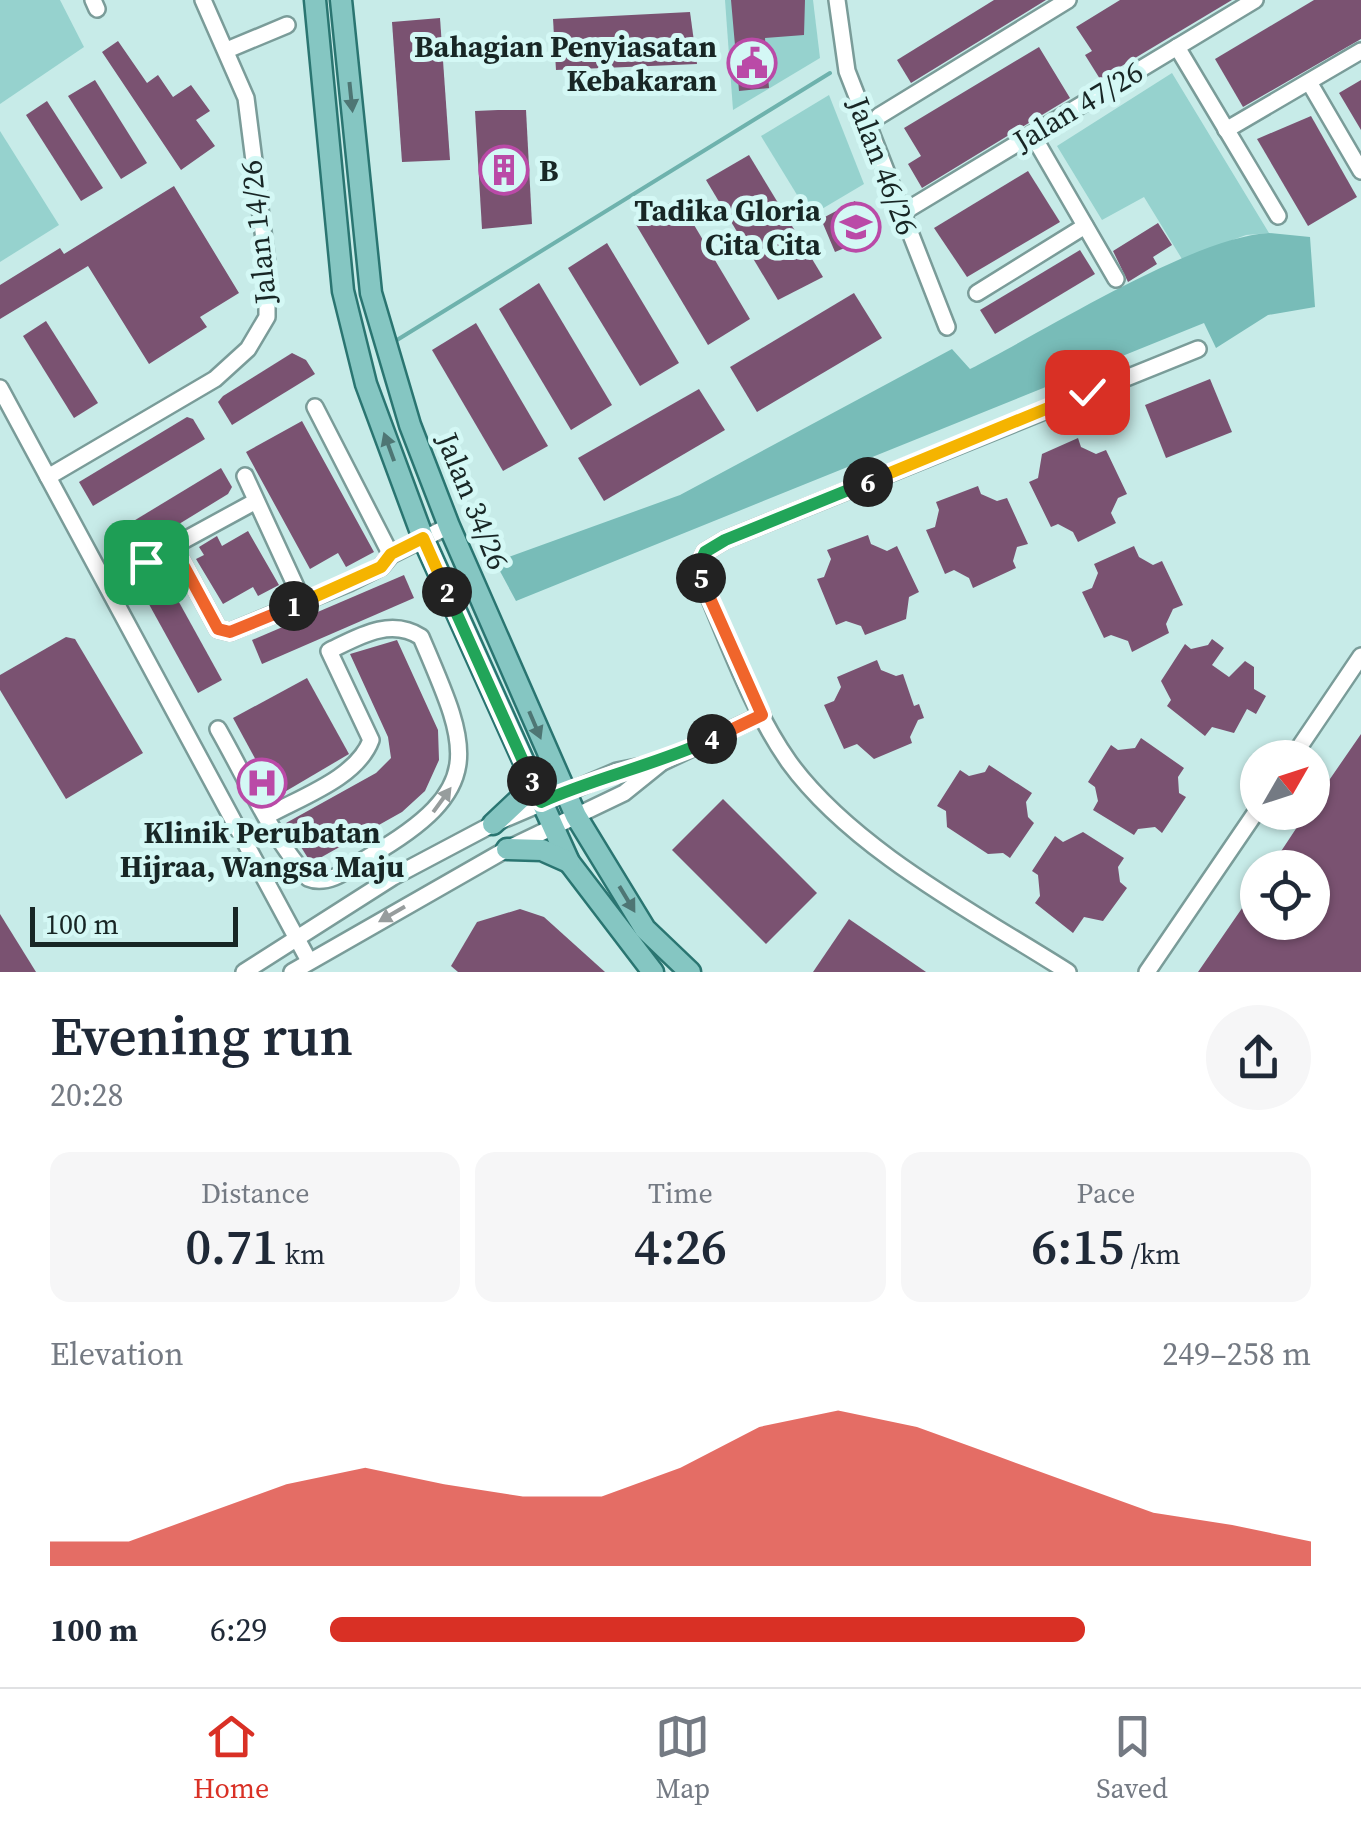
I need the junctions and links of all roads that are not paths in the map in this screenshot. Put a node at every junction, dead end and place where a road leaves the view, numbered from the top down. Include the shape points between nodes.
1 (203, 0) edge
2 (314, 0) edge
3 (341, 0) edge
4 (837, 0) edge
5 (1068, 0) edge
6 (1254, 0) edge
7 (286, 26) dead end
8 (1176, 47) junction
9 (227, 50) junction
10 (1361, 51) edge
11 (1308, 82) junction
12 (879, 116) dead end
13 (1226, 130) junction
14 (1032, 134) junction
15 (1361, 171) edge
16 (902, 213) junction
17 (1278, 216) dead end
18 (1085, 226) junction
19 (1116, 279) dead end
20 (977, 293) dead end
21 (947, 327) dead end
22 (1198, 349) dead end
23 (0, 388) edge
24 (315, 407) dead end
25 (245, 476) dead end
26 (48, 477) junction
27 (256, 501) junction
28 (448, 526) junction
29 (423, 538) junction
30 (173, 546) junction
31 (391, 554) junction
32 (146, 562) dead end
33 (304, 602) junction
34 (1361, 656) edge
35 (762, 715) junction
36 (218, 729) dead end
37 (1304, 740) edge
38 (520, 756) junction
39 (663, 762) junction
40 (564, 792) junction
41 (541, 802) junction
42 (267, 816) junction
43 (576, 816) junction
44 (492, 824) junction
45 (552, 826) junction
46 (1244, 830) edge
47 (507, 849) junction
48 (380, 850) junction
49 (569, 862) junction
50 (393, 876) junction
51 (296, 939) junction
52 (308, 962) junction
53 (244, 972) edge
54 (292, 972) edge
55 (653, 972) edge
56 (690, 972) edge
57 (1068, 972) edge
58 (1147, 972) edge

1 - 9 street, Jalan 14/26
29 -> 2 main road, Jalan 34/26 via 366,384 343,291
3 -> 28 main road, Jalan 34/26 via 371,292
4 - 16 street, Jalan 46/26 via 847,71
5 - 12 street
6 - 8 street, Jalan 47/26
7 - 9 street
8 - 13 street
8 - 14 street, Jalan 47/26
9 - 26 street, Jalan 14/26 via 246,98 267,263 262,332 195,393
10 - 11 street
11 - 13 street
11 - 15 street
13 - 17 street
14 - 16 street, Jalan 47/26
14 - 18 street
16 - 21 street, Jalan 46/26
18 - 19 street
18 - 20 street
22 - 35 street via 705,552 697,569
23 - 26 street
24 - 31 street
25 - 27 street
26 - 51 street
27 - 30 street
27 - 33 street
28 - 29 street
28 -> 40 main road, Jalan 34/26
29 - 31 street
29 - 38 main road, Jalan 34/26
30 - 32 street
30 - 33 street via 218,629 230,632
31 - 33 street via 381,567
34 - 37 street
35 - 39 street
35 - 57 street via 790,762 862,835
36 - 42 street
38 - 41 main road, Jalan 34/26
38 - 44 main road via 525,794
39 - 40 street
39 - 43 street via 624,793
40 - 41 street
40 - 43 main road, Jalan 34/26
41 - 44 street
41 - 45 main road, Jalan 34/26
42 - 48 street via 297,865 316,882
48 -> 42 street via 441,806 458,777 459,729 421,637 407,628 383,628 329,651 371,740 365,756
43 - 45 street
43 -> 56 main road, Jalan 34/26 via 645,928
44 - 50 street
45 - 47 street
45 - 49 main road, Jalan 34/26
46 - 58 street
47 - 49 main road via 542,850
47 -> 52 street
48 - 50 street
49 - 55 main road, Jalan 34/26
50 - 51 street
51 - 52 street
51 - 53 street
52 - 54 street

